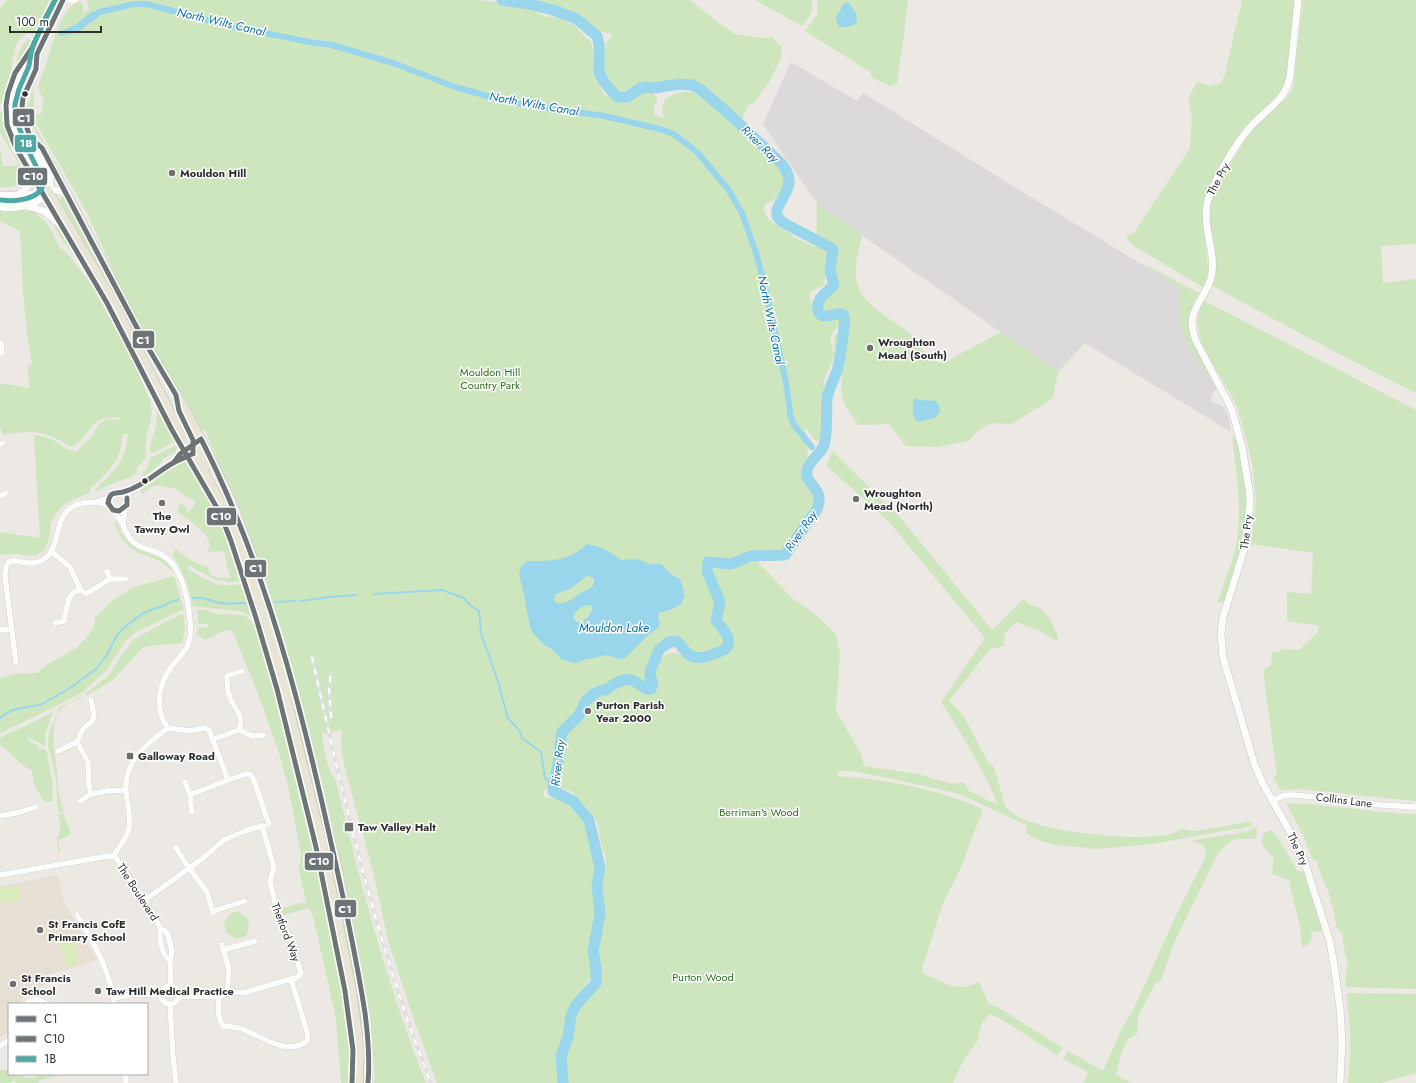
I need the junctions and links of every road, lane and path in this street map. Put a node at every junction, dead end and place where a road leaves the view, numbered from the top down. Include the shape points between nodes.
1 (63, 0) edge
2 (69, 0) edge
3 (76, 0) edge
4 (1298, 0) edge
5 (37, 54) junction
6 (33, 140) junction
7 (34, 165) junction
8 (48, 190) junction
9 (0, 195) edge
10 (15, 196) junction
11 (69, 197) junction
12 (0, 206) edge
13 (23, 206) junction
14 (77, 239) junction
15 (1, 343) edge
16 (0, 354) edge
17 (197, 446) junction
18 (134, 488) junction
19 (122, 492) junction
20 (6, 493) dead end
21 (0, 496) edge
22 (109, 497) junction
23 (127, 498) junction
24 (97, 502) junction
25 (111, 508) junction
26 (125, 508) junction
27 (123, 526) junction
28 (51, 551) junction
29 (107, 570) dead end
30 (3, 579) edge
31 (110, 579) junction
32 (126, 579) dead end
33 (80, 589) junction
34 (55, 623) dead end
35 (11, 629) junction
36 (0, 630) edge
37 (16, 663) dead end
38 (242, 670) dead end
39 (91, 700) dead end
40 (168, 728) junction
41 (239, 730) junction
42 (264, 735) dead end
43 (214, 739) junction
44 (77, 742) junction
45 (58, 751) dead end
46 (228, 780) junction
47 (185, 782) dead end
48 (126, 790) junction
49 (91, 794) junction
50 (190, 795) junction
51 (80, 800) dead end
52 (1272, 801) junction
53 (36, 807) dead end
54 (1416, 807) edge
55 (192, 812) dead end
56 (0, 816) edge
57 (262, 826) junction
58 (176, 848) dead end
59 (114, 855) junction
60 (189, 868) junction
61 (0, 875) edge
62 (145, 900) junction
63 (245, 901) dead end
64 (77, 915) dead end
65 (161, 929) junction
66 (255, 941) dead end
67 (170, 961) junction
68 (291, 979) junction
69 (171, 986) junction
70 (227, 993) junction
71 (161, 995) junction
72 (180, 996) junction
73 (219, 997) junction
74 (114, 998) junction
75 (28, 1003) edge
76 (46, 1003) edge
77 (114, 1003) edge
78 (170, 1005) junction
79 (125, 1076) dead end
80 (126, 1083) edge
81 (176, 1083) edge
82 (359, 1083) edge
83 (368, 1083) edge
84 (1340, 1083) edge

1 - 5 main road
2 - 3 street
4 - 52 main road, The Pry via 1287,89 1247,131 1219,175 1208,199 1205,214 1211,262 1210,279 1192,317 1193,334 1232,410 1249,488 1249,515 1244,550 1224,612 1222,648 1254,763
5 - 6 main road via 36,69 25,91 22,104 24,119
5 - 7 main road via 31,60 14,95 11,116 14,129
6 - 8 main road via 36,152 50,176
6 - 11 main road via 42,148
7 - 8 main road
7 - 10 main road via 35,174 32,182
8 - 10 main road via 28,196
8 - 11 main road via 62,192
8 - 13 main road via 39,200
8 - 14 main road
9 - 10 main road
11 - 17 main road via 134,322 176,395 180,411
12 - 13 main road
13 - 14 main road via 44,210
14 - 17 main road
15 - 16 street
17 - 18 street
17 - 82 main road via 235,531 249,572 296,736 332,887 355,1010 360,1056
17 - 83 main road via 232,503 257,570 298,707 325,815 358,972 369,1055
18 - 19 street
18 - 23 street
19 - 22 street via 113,493
19 - 23 street
20 - 21 street
22 - 24 street
22 - 25 street
23 - 26 street
24 - 25 street
24 - 28 street via 77,505 66,513 59,524
25 - 26 street via 120,511
25 - 27 street
26 - 27 street
27 - 40 street via 134,543 162,555 172,563 182,581 187,601 191,624 188,642 168,672 160,690 160,711
28 - 30 street via 46,557 30,564 8,562
28 - 33 street via 70,567
29 - 31 street
30 - 35 street
31 - 32 street
31 - 33 street via 87,594
33 - 34 street via 69,599 64,621
35 - 36 street
35 - 37 street
38 - 41 street via 227,676 229,695 240,715
39 - 44 street via 93,719 83,729
40 - 43 street via 191,731 206,729 211,732
40 - 48 street via 136,756 126,778
41 - 42 street via 252,736
41 - 43 street
43 - 46 street
44 - 45 street
44 - 49 street via 88,762
46 - 50 street, Thetford Way
46 - 57 street, Thetford Way via 247,774 252,776 268,824
47 - 50 street
48 - 49 street
48 - 59 street via 129,828
49 - 51 street
50 - 55 street
52 - 54 street, Collins Lane via 1294,794
52 - 84 main road, The Pry via 1304,860 1330,942 1340,1008
53 - 56 street
57 - 60 street via 228,838
57 - 68 street, Thetford Way via 274,867 270,882 280,921 291,939 301,973
58 - 60 street
59 - 61 street
59 - 62 street, The Boulevard
60 - 62 street
60 - 63 street via 207,892 213,912
62 - 65 street, The Boulevard
64 - 74 street via 104,963
65 - 67 street, The Boulevard via 160,937 165,956
65 - 67 street, The Boulevard via 167,933 172,947
66 - 70 street via 223,947 229,973
67 - 69 street, The Boulevard
68 - 70 street, Thetford Way via 246,992
68 - 73 street via 308,1035 307,1041 299,1045 282,1046 243,1030 223,1026
69 - 71 street via 164,988
69 - 72 street via 178,989
70 - 73 street, Thetford Way
71 - 74 street via 136,994
71 - 78 street via 164,1002
72 - 73 street, Thetford Way
72 - 78 street via 178,1002
74 - 77 street
75 - 76 street via 36,999
78 - 81 street
79 - 80 street

